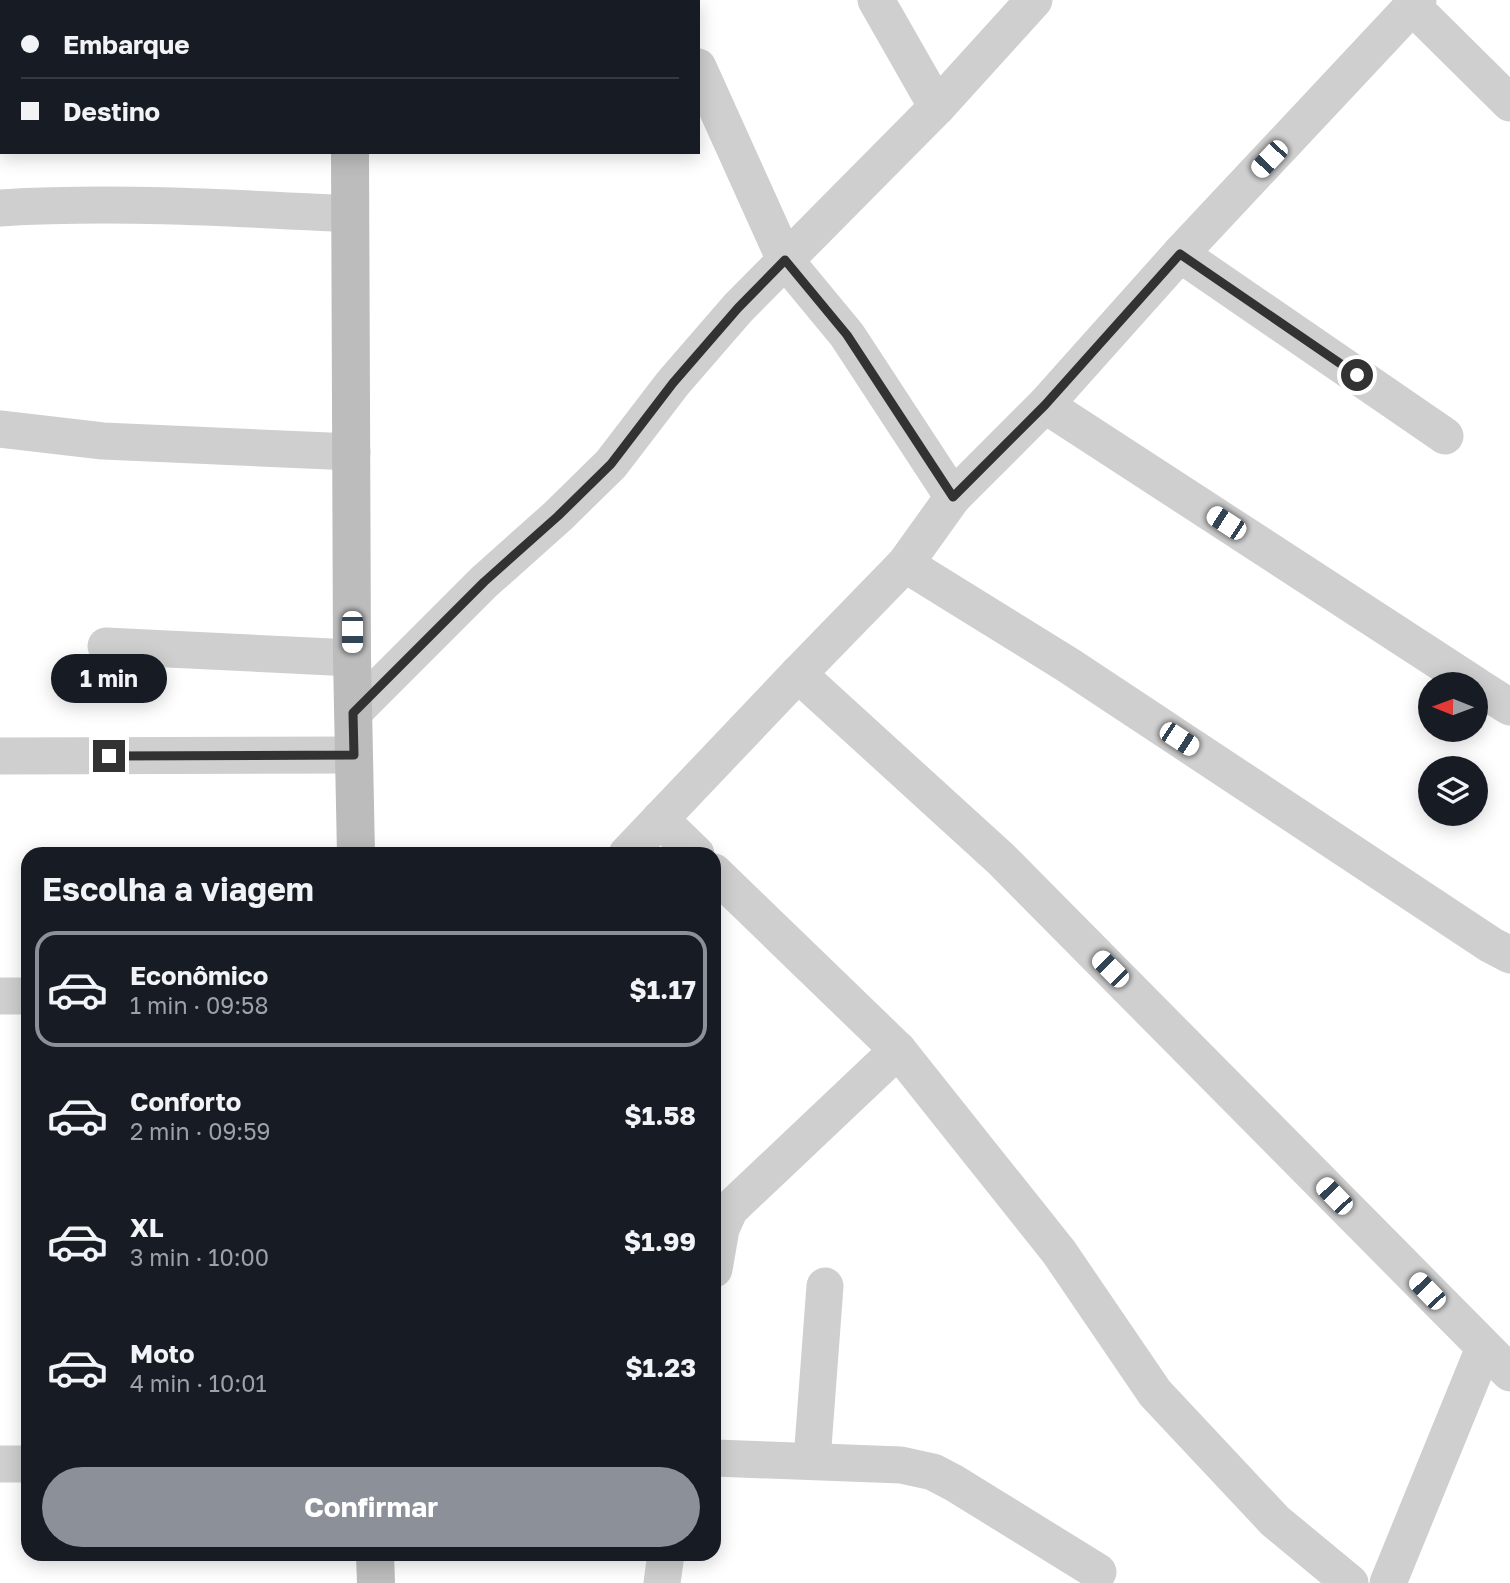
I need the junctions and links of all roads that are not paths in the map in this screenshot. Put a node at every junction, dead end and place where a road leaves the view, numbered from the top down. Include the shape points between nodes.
1 (876, 0) edge
2 (1034, 0) edge
3 (1415, 3) edge
4 (700, 71) edge
5 (1510, 103) edge
6 (937, 107) junction
7 (350, 154) edge
8 (0, 208) edge
9 (349, 214) junction
10 (1180, 254) junction
11 (785, 260) junction
12 (1045, 405) junction
13 (0, 429) edge
14 (1445, 436) dead end
15 (352, 452) junction
16 (953, 497) junction
17 (905, 564) junction
18 (106, 646) dead end
19 (352, 658) junction
20 (1455, 672) edge
21 (797, 674) junction
22 (1488, 693) edge
23 (1510, 707) edge
24 (353, 713) junction
25 (354, 755) junction
26 (0, 756) edge
27 (660, 819) junction
28 (356, 847) edge
29 (634, 847) edge
30 (689, 847) edge
31 (721, 879) edge
32 (1510, 955) edge
33 (0, 996) edge
34 (21, 996) edge
35 (898, 1050) junction
36 (721, 1229) edge
37 (825, 1286) dead end
38 (1484, 1348) junction
39 (1510, 1374) edge
40 (721, 1458) edge
41 (812, 1460) junction
42 (0, 1464) edge
43 (21, 1464) edge
44 (375, 1561) edge
45 (665, 1561) edge
46 (1098, 1572) dead end
47 (376, 1583) edge
48 (662, 1583) edge
49 (1350, 1583) edge
50 (1388, 1583) edge

1 - 6 street
2 - 6 street
3 - 5 street
3 - 10 street
4 - 11 street
6 - 11 street
7 - 9 street
8 - 9 street via 70,204
9 - 15 street
10 - 12 street
10 - 14 street
11 - 16 street via 847,335
11 - 24 street via 681,374 611,464
12 - 16 street
12 - 20 street
13 - 15 street via 103,441
15 - 19 street
16 - 17 street
17 - 21 street
17 - 32 street via 1068,665
18 - 19 street
19 - 24 street
21 - 27 street
21 - 38 street via 1001,859
22 - 23 street
24 - 25 street
25 - 26 street
25 - 28 street
27 - 29 street
27 - 30 street
31 - 35 street
33 - 34 street
35 - 36 street via 730,1209
35 - 49 street via 1059,1252 1155,1392 1275,1521
37 - 41 street
38 - 39 street
38 - 50 street
40 - 41 street
41 - 46 street via 901,1465 933,1472
42 - 43 street
44 - 47 street
45 - 48 street

